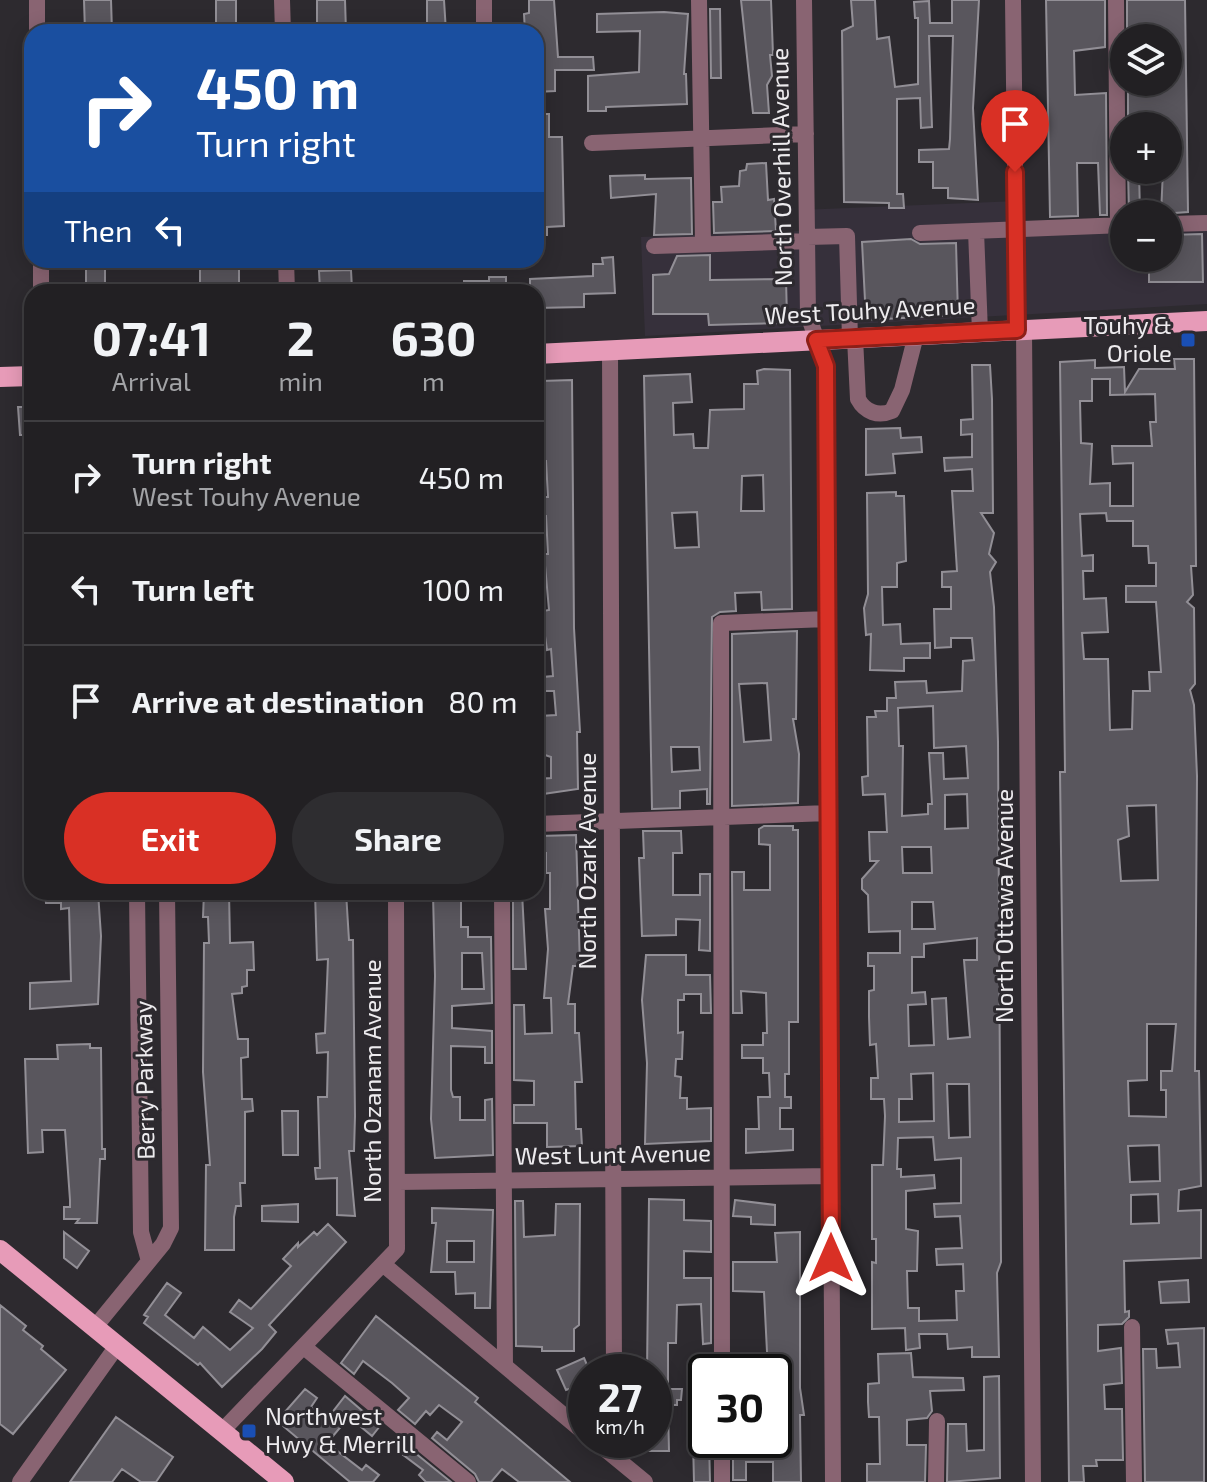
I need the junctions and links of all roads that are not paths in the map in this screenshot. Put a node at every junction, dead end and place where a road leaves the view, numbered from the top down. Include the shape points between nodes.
1 (37, 0) edge
2 (282, 0) edge
3 (484, 0) edge
4 (699, 0) edge
5 (804, 0) edge
6 (1013, 0) edge
7 (1116, 0) edge
8 (37, 24) edge
9 (283, 24) edge
10 (484, 24) edge
11 (806, 134) junction
12 (702, 139) junction
13 (592, 143) dead end
14 (1120, 200) edge
15 (1207, 223) edge
16 (1182, 224) edge
17 (1110, 226) edge
18 (1015, 229) junction
19 (976, 231) junction
20 (920, 233) dead end
21 (807, 239) junction
22 (703, 244) junction
23 (654, 246) dead end
24 (1207, 321) edge
25 (1020, 330) junction
26 (980, 332) junction
27 (916, 335) junction
28 (852, 338) junction
29 (816, 340) junction
30 (610, 350) junction
31 (544, 354) edge
32 (24, 376) edge
33 (0, 377) edge
34 (827, 619) junction
35 (828, 813) junction
36 (719, 817) junction
37 (612, 821) junction
38 (544, 824) edge
39 (137, 900) edge
40 (167, 900) edge
41 (396, 900) edge
42 (502, 900) edge
43 (830, 1176) junction
44 (720, 1178) junction
45 (613, 1179) junction
46 (503, 1181) junction
47 (398, 1182) junction
48 (0, 1250) edge
49 (149, 1261) junction
50 (384, 1265) junction
51 (95, 1327) junction
52 (1132, 1327) dead end
53 (117, 1346) junction
54 (304, 1347) junction
55 (614, 1354) edge
56 (722, 1354) edge
57 (505, 1366) junction
58 (568, 1419) edge
59 (937, 1421) dead end
60 (222, 1431) junction
61 (623, 1458) edge
62 (722, 1458) edge
63 (20, 1482) edge
64 (284, 1482) edge
65 (468, 1482) edge
66 (645, 1482) edge
67 (722, 1482) edge
68 (833, 1482) edge
69 (936, 1482) edge
70 (1033, 1482) edge
71 (1134, 1482) edge

1 - 8 street
2 - 9 street
3 - 10 street
4 - 12 street
5 - 11 street, North Overhill Avenue
6 - 18 street, North Ottawa Avenue
7 - 14 street
11 - 12 street
11 - 21 street, North Overhill Avenue
12 - 13 street
12 - 22 street
15 - 16 street
17 - 18 street
18 - 19 street
18 - 25 street, North Ottawa Avenue
19 - 20 street
19 - 26 street
21 - 22 street
21 - 28 street via 847,236
21 - 29 street, North Overhill Avenue via 808,315
22 - 23 street
24 - 25 main road, West Touhy Avenue
25 - 26 main road, West Touhy Avenue
25 - 70 street, North Ottawa Avenue
26 - 27 main road, West Touhy Avenue
27 - 28 main road, West Touhy Avenue
27 - 28 street via 902,390 892,411 884,415 870,412 858,399
28 - 29 main road, West Touhy Avenue
29 - 30 main road, West Touhy Avenue
29 - 34 street, North Overhill Avenue via 826,366
30 - 31 main road, West Touhy Avenue
30 - 37 street, North Ozark Avenue
32 - 33 main road
34 - 35 street, North Overhill Avenue
34 - 36 street via 721,623
35 - 36 street
35 - 43 street, North Overhill Avenue
36 - 37 street
36 - 44 street
37 - 38 street
37 - 45 street, North Ozark Avenue
39 - 49 street, Berry Parkway via 141,1232
40 - 49 street, Berry Parkway via 171,1228
41 - 47 street, North Ozanam Avenue
42 - 46 street
43 - 44 street, West Lunt Avenue
43 - 68 street, North Overhill Avenue
44 - 45 street, West Lunt Avenue
44 - 56 street
45 - 46 street, West Lunt Avenue
45 - 55 street, North Ozark Avenue
46 - 47 street, West Lunt Avenue
46 - 57 street
47 - 50 street, North Ozanam Avenue via 397,1249
48 - 51 main road
49 - 51 street, Berry Parkway
50 - 54 street
50 - 57 street
51 - 53 main road
52 - 71 street
53 - 60 main road
53 - 63 street
54 - 60 street
54 - 65 street
57 - 58 street
59 - 69 street
60 - 64 main road
61 - 66 street
62 - 67 street

